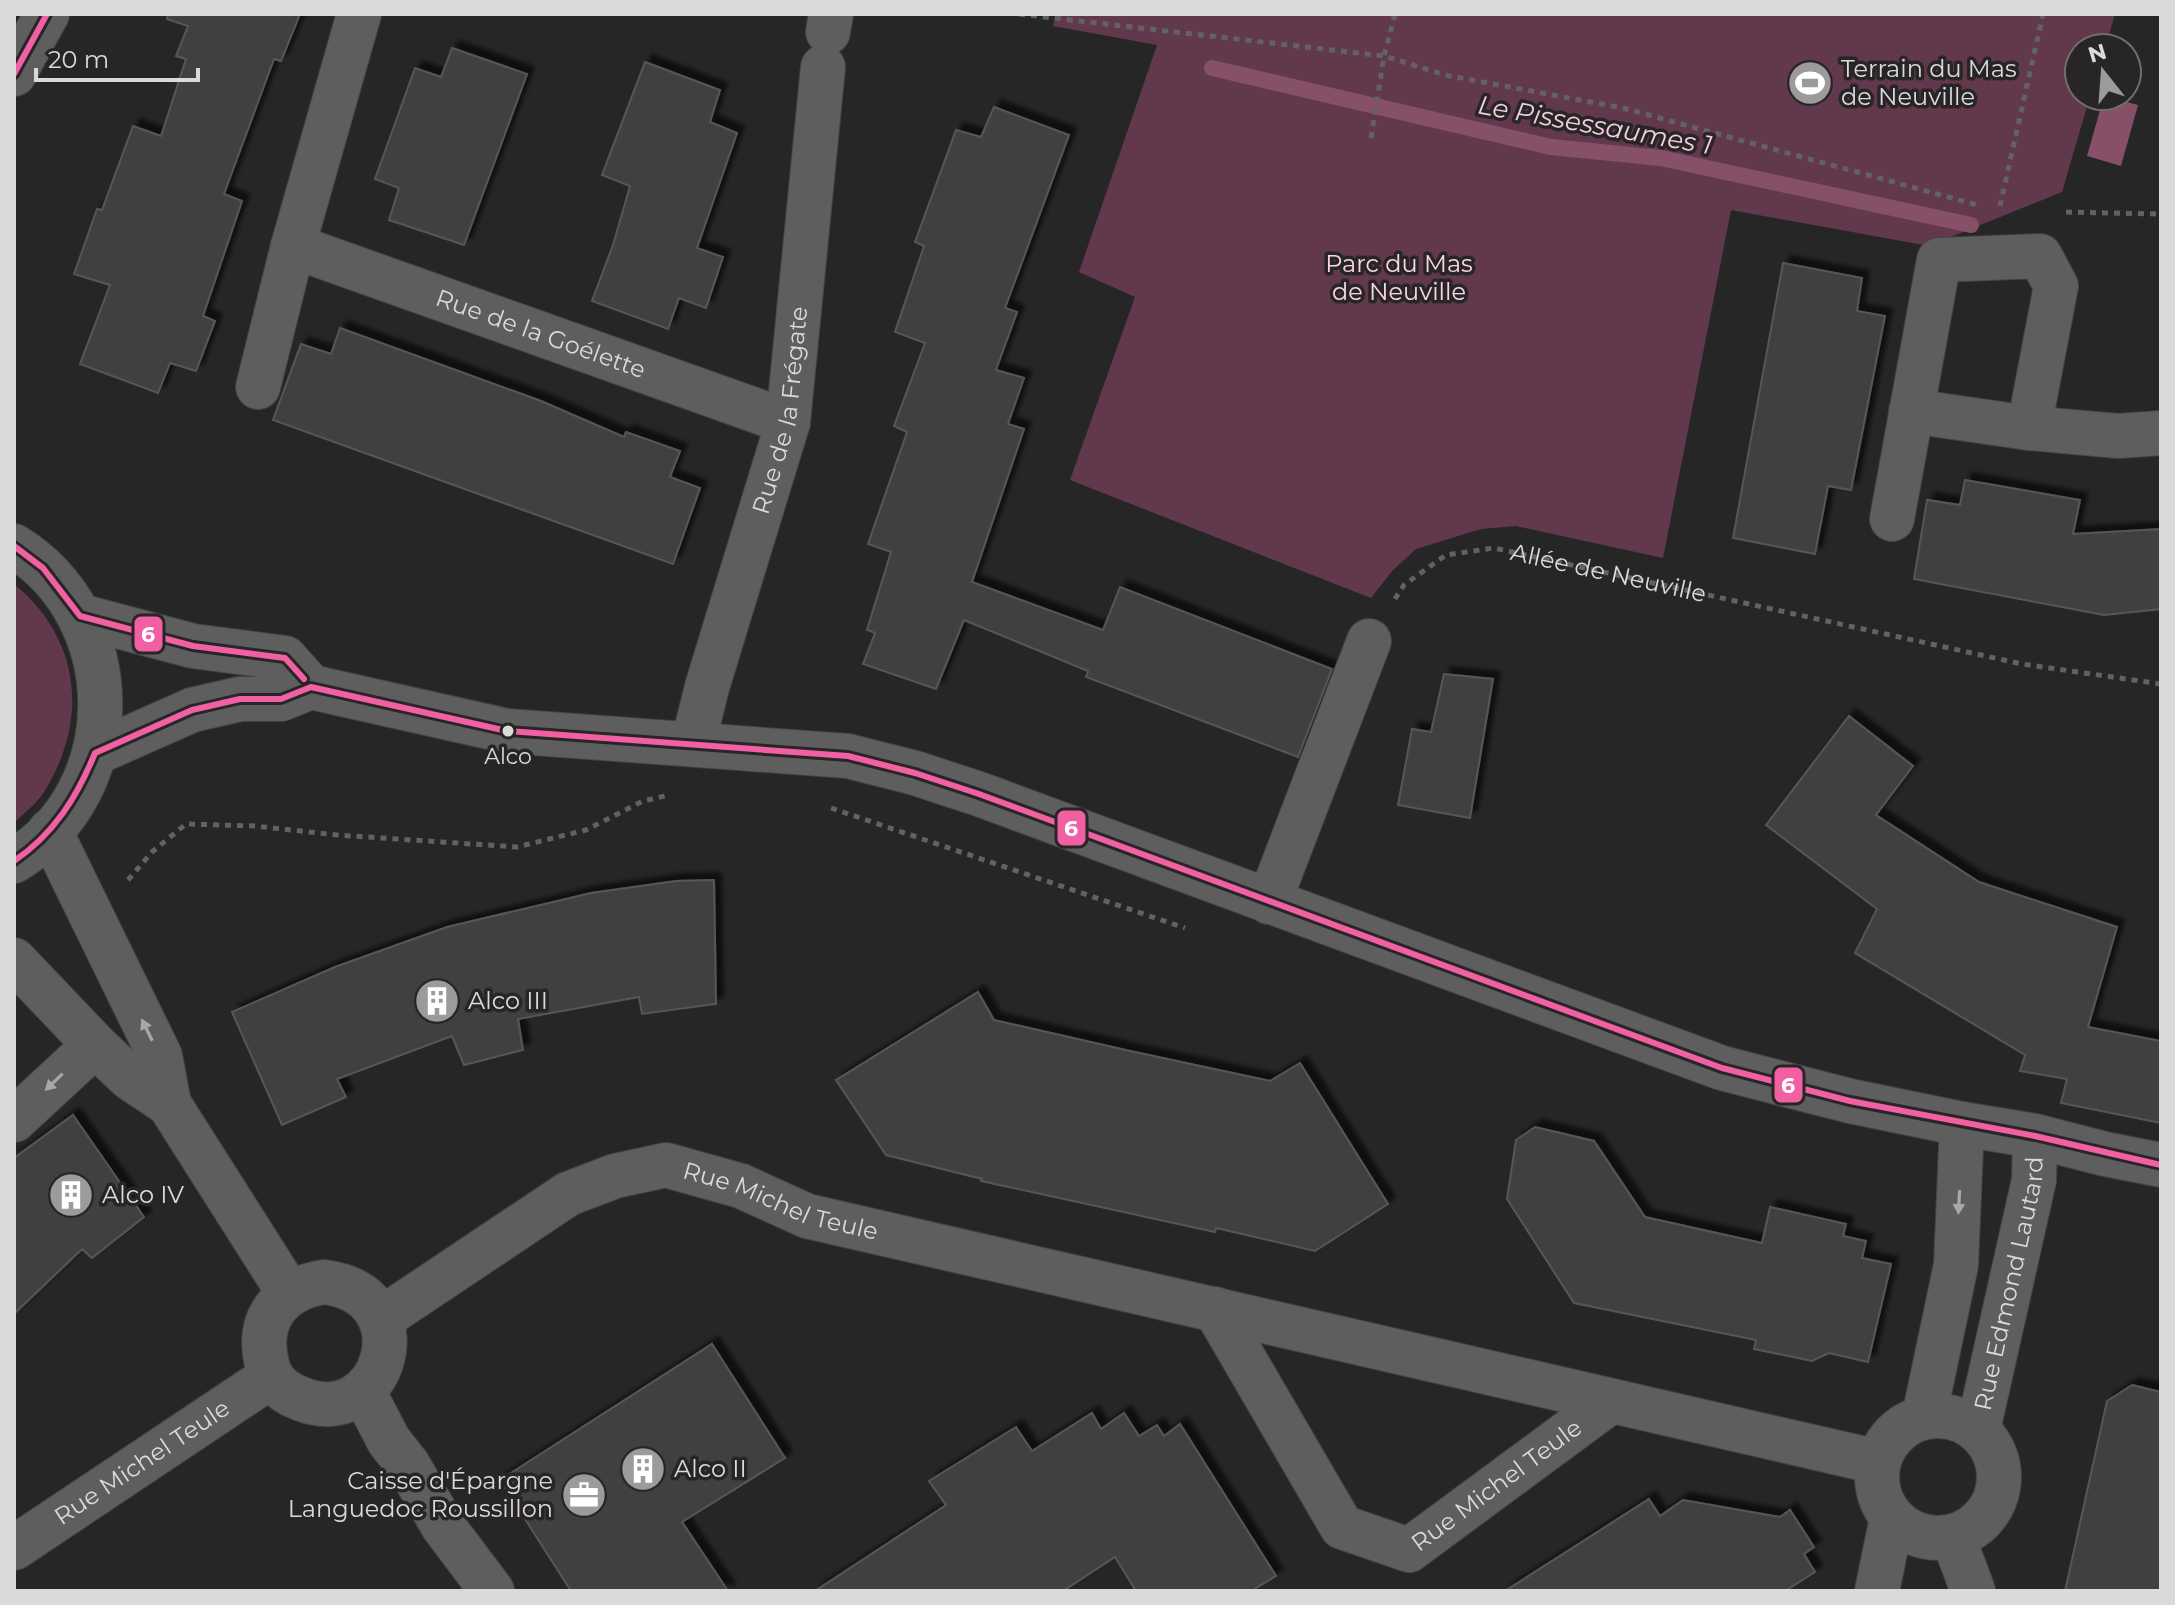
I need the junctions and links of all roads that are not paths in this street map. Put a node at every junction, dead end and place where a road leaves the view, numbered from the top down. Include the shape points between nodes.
1 (47, 14) edge
2 (359, 14) edge
3 (827, 38) edge
4 (14, 74) edge
5 (293, 246) junction
6 (258, 387) dead end
7 (1911, 411) junction
8 (788, 422) junction
9 (2029, 428) junction
10 (2161, 433) edge
11 (1892, 519) dead end
12 (14, 546) edge
13 (80, 616) junction
14 (1369, 641) road end
15 (311, 687) junction
16 (693, 744) junction
17 (95, 753) junction
18 (50, 831) junction
19 (14, 861) edge
20 (1269, 902) junction
21 (14, 960) edge
22 (95, 1045) junction
23 (169, 1104) junction
24 (14, 1120) edge
25 (1962, 1124) junction
26 (2035, 1136) junction
27 (2161, 1165) edge
28 (289, 1293) junction
29 (1215, 1309) junction
30 (381, 1319) junction
31 (270, 1377) junction
32 (363, 1391) junction
33 (1611, 1401) junction
34 (1924, 1417) junction
35 (1978, 1430) junction
36 (1878, 1462) junction
37 (1892, 1518) junction
38 (1953, 1537) junction
39 (14, 1548) edge
40 (492, 1591) edge
41 (1877, 1591) edge
42 (1973, 1591) edge

1 - 4 street
2 - 5 street
3 - 8 street, Rue de la Frégate
5 - 6 street
5 - 8 street, Rue de la Goélette
7 - 9 street
7 - 9 street via 1939,260 2040,256 2056,286
7 - 11 street
8 - 16 street, Rue de la Frégate
9 - 10 street via 2118,436
12 - 13 street via 58,583
13 - 15 street via 193,646 285,658
13 - 17 street via 100,686 102,715
14 - 20 street
15 - 16 street via 507,731
15 - 17 street via 281,699 240,699 192,710
16 - 20 street via 848,756 915,773
17 - 18 street via 69,808
18 - 19 street
23 -> 18 street via 160,1056
20 - 25 street via 1722,1068
21 - 22 street
22 - 23 street
22 -> 24 street
23 - 28 street
25 - 26 street
25 -> 34 street via 1956,1265
26 - 27 street
26 - 35 street, Rue Edmond Lautard via 2034,1180
28 - 30 street via 305,1285 341,1284 372,1303
28 - 31 street via 266,1327 263,1349
29 - 30 street, Rue Michel Teule via 807,1216 741,1186 666,1165 568,1194
29 - 33 street, Rue Michel Teule
29 - 33 street, Rue Michel Teule via 1342,1527 1409,1550
30 - 32 street via 384,1358
31 - 32 street via 311,1403 347,1401
31 - 39 street, Rue Michel Teule
32 - 40 street via 443,1526
33 - 36 street, Rue Michel Teule
34 - 35 street via 1961,1420
34 - 36 street via 1895,1434
35 - 38 street via 1998,1462 1996,1501 1971,1530
36 - 37 street via 1876,1483
37 - 38 street via 1920,1536
37 - 41 street
38 - 42 street

